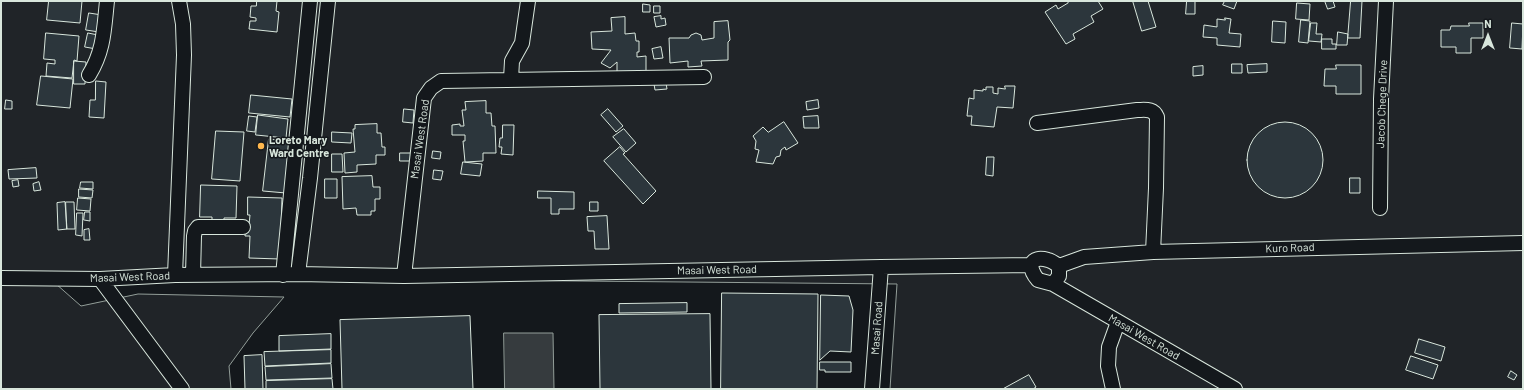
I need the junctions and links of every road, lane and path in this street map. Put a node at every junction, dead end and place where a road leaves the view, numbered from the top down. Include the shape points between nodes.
1 (107, 1) edge
2 (179, 1) edge
3 (310, 1) edge
4 (328, 1) edge
5 (528, 1) edge
6 (1386, 1) edge
7 (89, 75) dead end
8 (704, 77) dead end
9 (511, 79) junction
10 (1037, 123) dead end
11 (1380, 208) dead end
12 (242, 227) dead end
13 (1523, 242) edge
14 (1153, 252) junction
15 (1031, 265) junction
16 (1059, 266) junction
17 (881, 267) junction
18 (298, 274) junction
19 (193, 275) junction
20 (282, 275) junction
21 (175, 276) junction
22 (404, 276) junction
23 (1, 278) edge
24 (100, 279) junction
25 (1053, 284) junction
26 (1118, 322) junction
27 (182, 389) edge
28 (872, 389) edge
29 (1113, 389) edge
30 (1235, 389) edge

1 - 7 street via 100,53
2 - 21 street via 184,55
3 - 20 street
4 - 18 street
5 - 9 street via 522,43 512,61
6 - 11 street, Jacob Chege Drive via 1381,99
8 - 9 street, Masai West Road
9 - 22 street, Masai West Road via 441,81 431,88 424,98
10 - 14 street via 1137,110 1155,112 1157,117
12 - 19 street via 198,227 194,236
13 - 14 street, Kuro Road
14 - 16 street, Kuro Road via 1084,257
15 - 16 street via 1041,259
15 - 17 street, Masai West Road
15 - 25 street via 1032,274 1038,280
16 - 25 street via 1060,276
17 - 22 street, Masai West Road
17 - 28 street, Masai Road
18 - 20 street, Masai West Road
18 - 22 street, Masai West Road
19 - 20 street, Masai West Road
19 - 21 street, Masai West Road
21 - 24 street, Masai West Road
23 - 24 street, Masai West Road
24 - 27 street
25 - 26 street, Masai West Road
26 - 29 street via 1109,347 1108,366
26 - 30 street, Masai West Road

